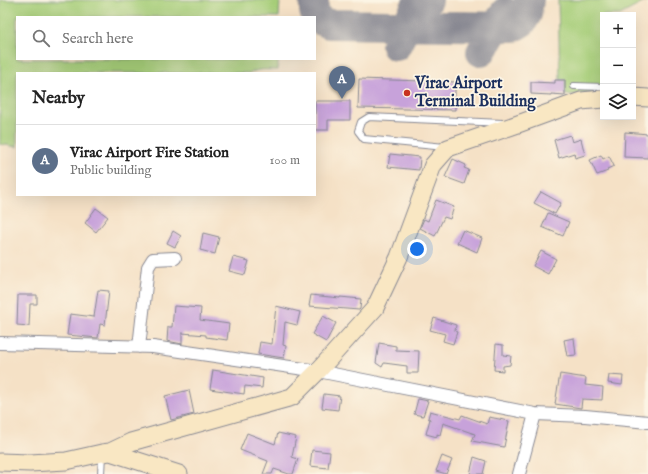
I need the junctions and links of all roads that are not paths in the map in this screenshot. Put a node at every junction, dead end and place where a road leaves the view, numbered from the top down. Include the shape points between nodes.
1 (574, 86) dead end
2 (600, 87) edge
3 (636, 97) edge
4 (648, 98) edge
5 (600, 99) edge
6 (518, 124) junction
7 (448, 148) junction
8 (175, 258) dead end
9 (0, 343) edge
10 (139, 347) junction
11 (318, 371) junction
12 (535, 414) junction
13 (648, 422) edge
14 (106, 452) junction
15 (0, 462) edge
16 (101, 474) edge
17 (179, 474) edge
18 (519, 474) edge

1 - 2 lane
3 - 4 street
5 - 6 street via 581,101
6 - 7 street
6 - 7 lane via 369,117 361,122 358,131 364,139
7 - 11 street via 433,165 399,257 375,308
8 - 10 street via 153,259 148,267
9 - 10 street
10 - 11 street
11 - 12 street
11 - 14 street via 292,397 131,442
12 - 13 street
12 - 18 street
14 - 15 street via 66,461
14 - 16 lane
14 - 17 street

